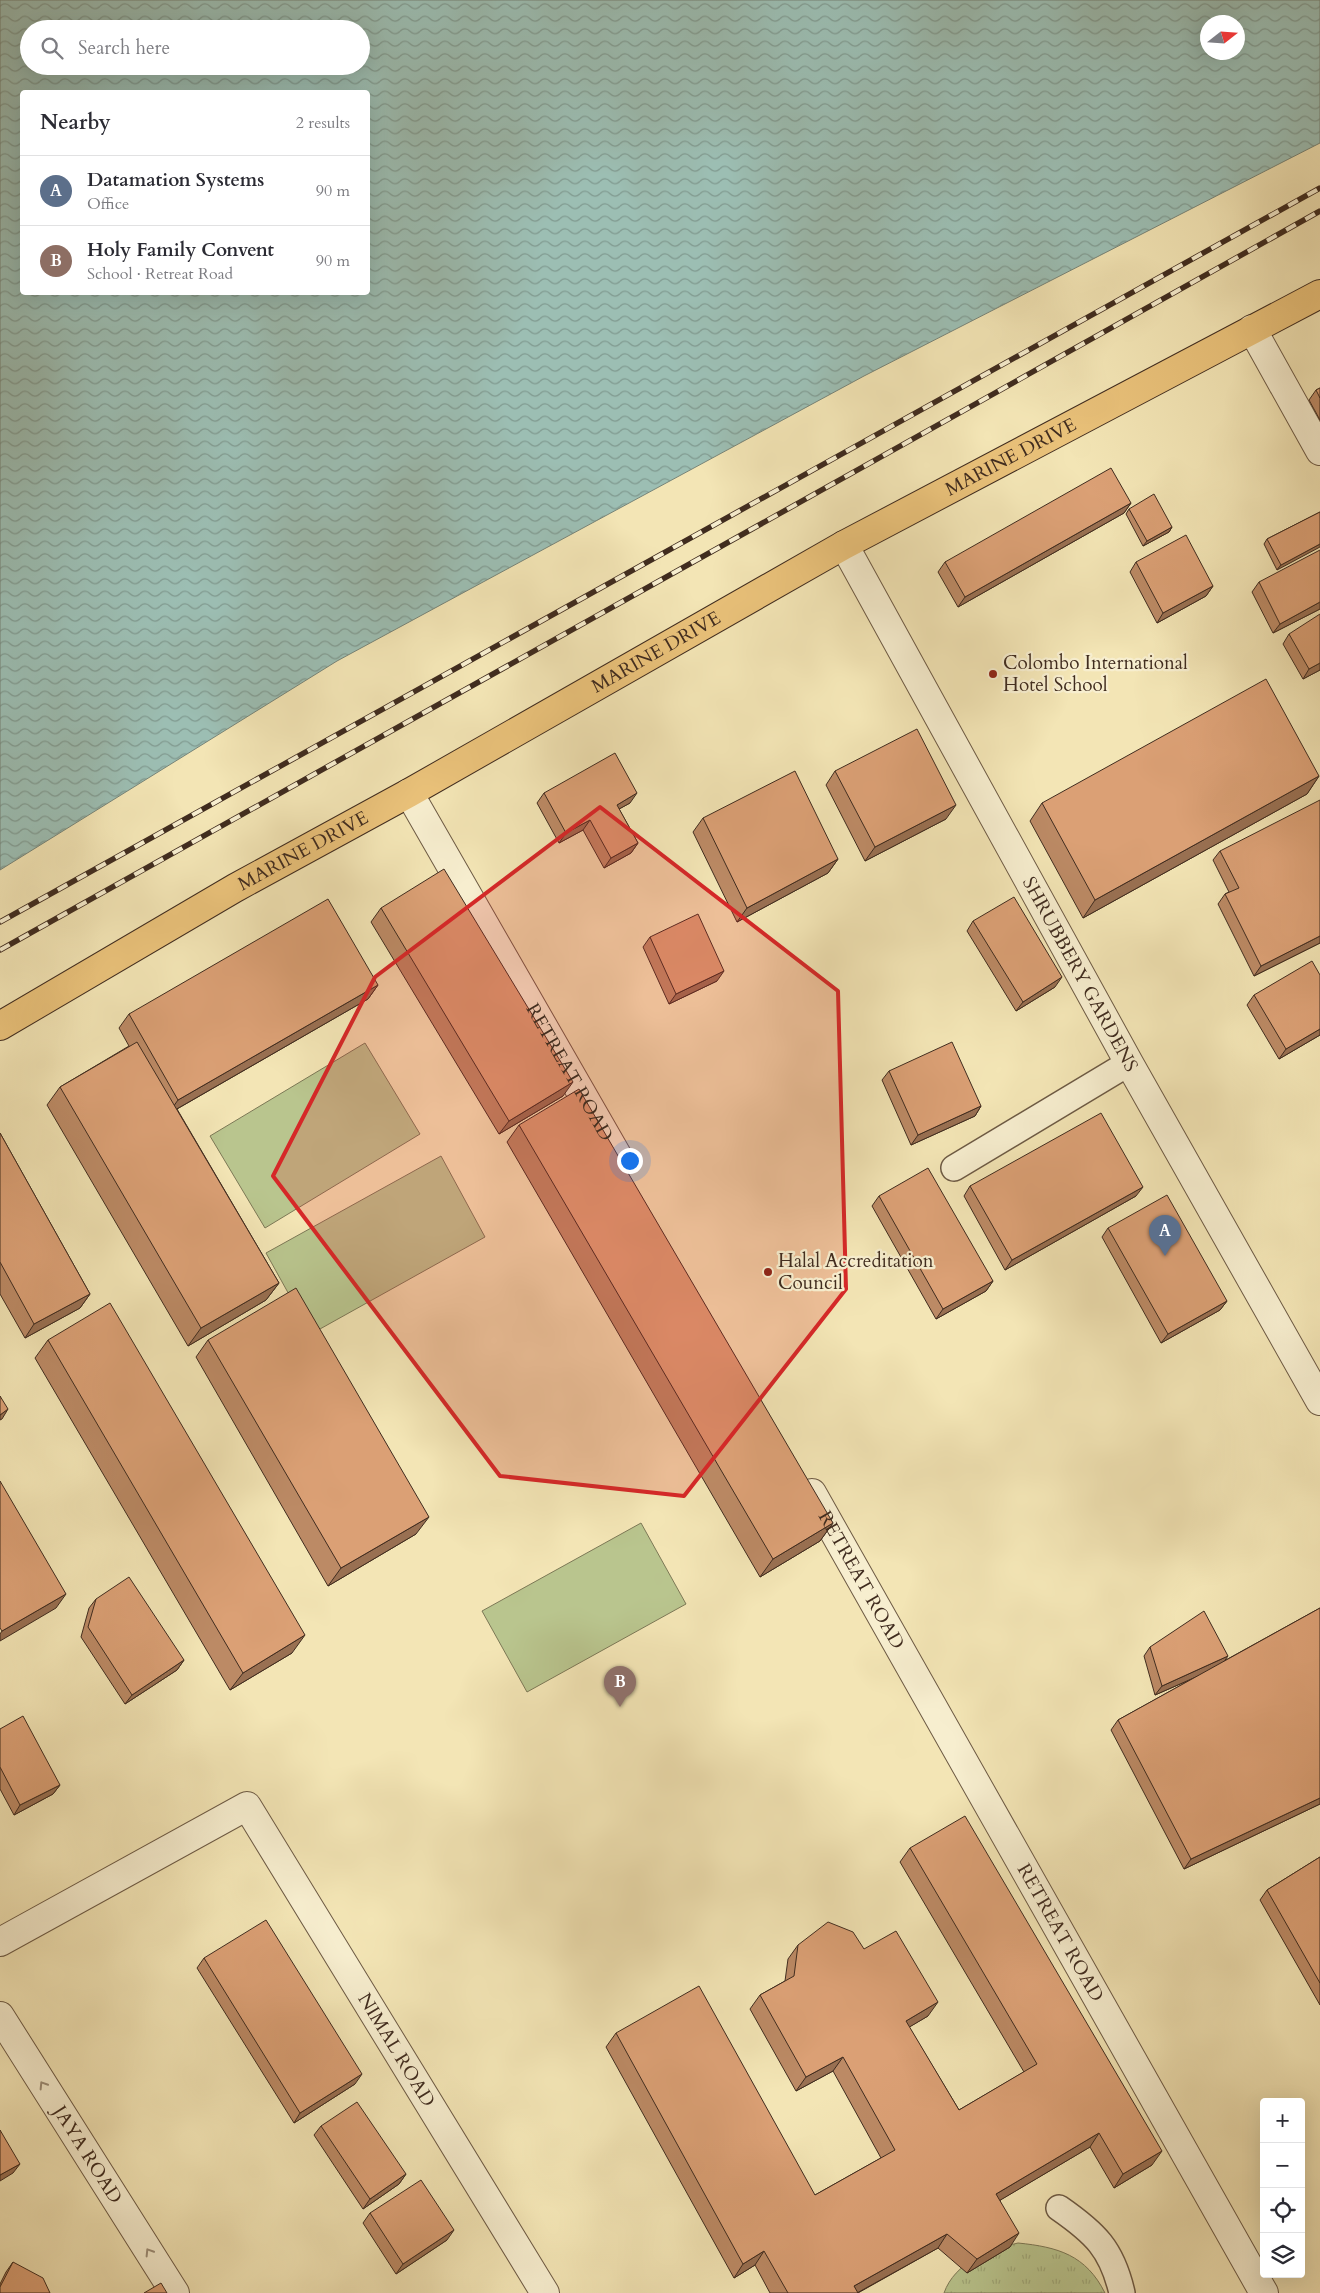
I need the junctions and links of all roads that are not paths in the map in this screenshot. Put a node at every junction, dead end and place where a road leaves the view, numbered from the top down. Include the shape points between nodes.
1 (1320, 294) edge
2 (1252, 329) junction
3 (1320, 451) edge
4 (844, 545) junction
5 (409, 793) junction
6 (0, 1026) edge
7 (1129, 1063) junction
8 (954, 1168) dead end
9 (628, 1173) edge
10 (1320, 1401) edge
11 (797, 1467) edge
12 (0, 1942) edge
13 (0, 2016) edge
14 (1059, 2208) dead end
15 (175, 2293) edge
16 (545, 2293) edge
17 (1122, 2293) edge
18 (1264, 2293) edge

1 - 2 main road, MARINE DRIVE
2 - 3 street
2 - 4 main road, MARINE DRIVE
4 - 5 main road, MARINE DRIVE
4 - 7 street, SHRUBBERY GARDENS
5 - 6 main road, MARINE DRIVE via 235,888
5 - 9 street, RETREAT ROAD
7 - 8 lane
7 - 10 street, SHRUBBERY GARDENS
11 - 18 street, RETREAT ROAD
12 - 16 street, NIMAL ROAD via 247,1806
15 -> 13 street, JAYA ROAD
14 - 17 lane via 1088,2229 1108,2254

